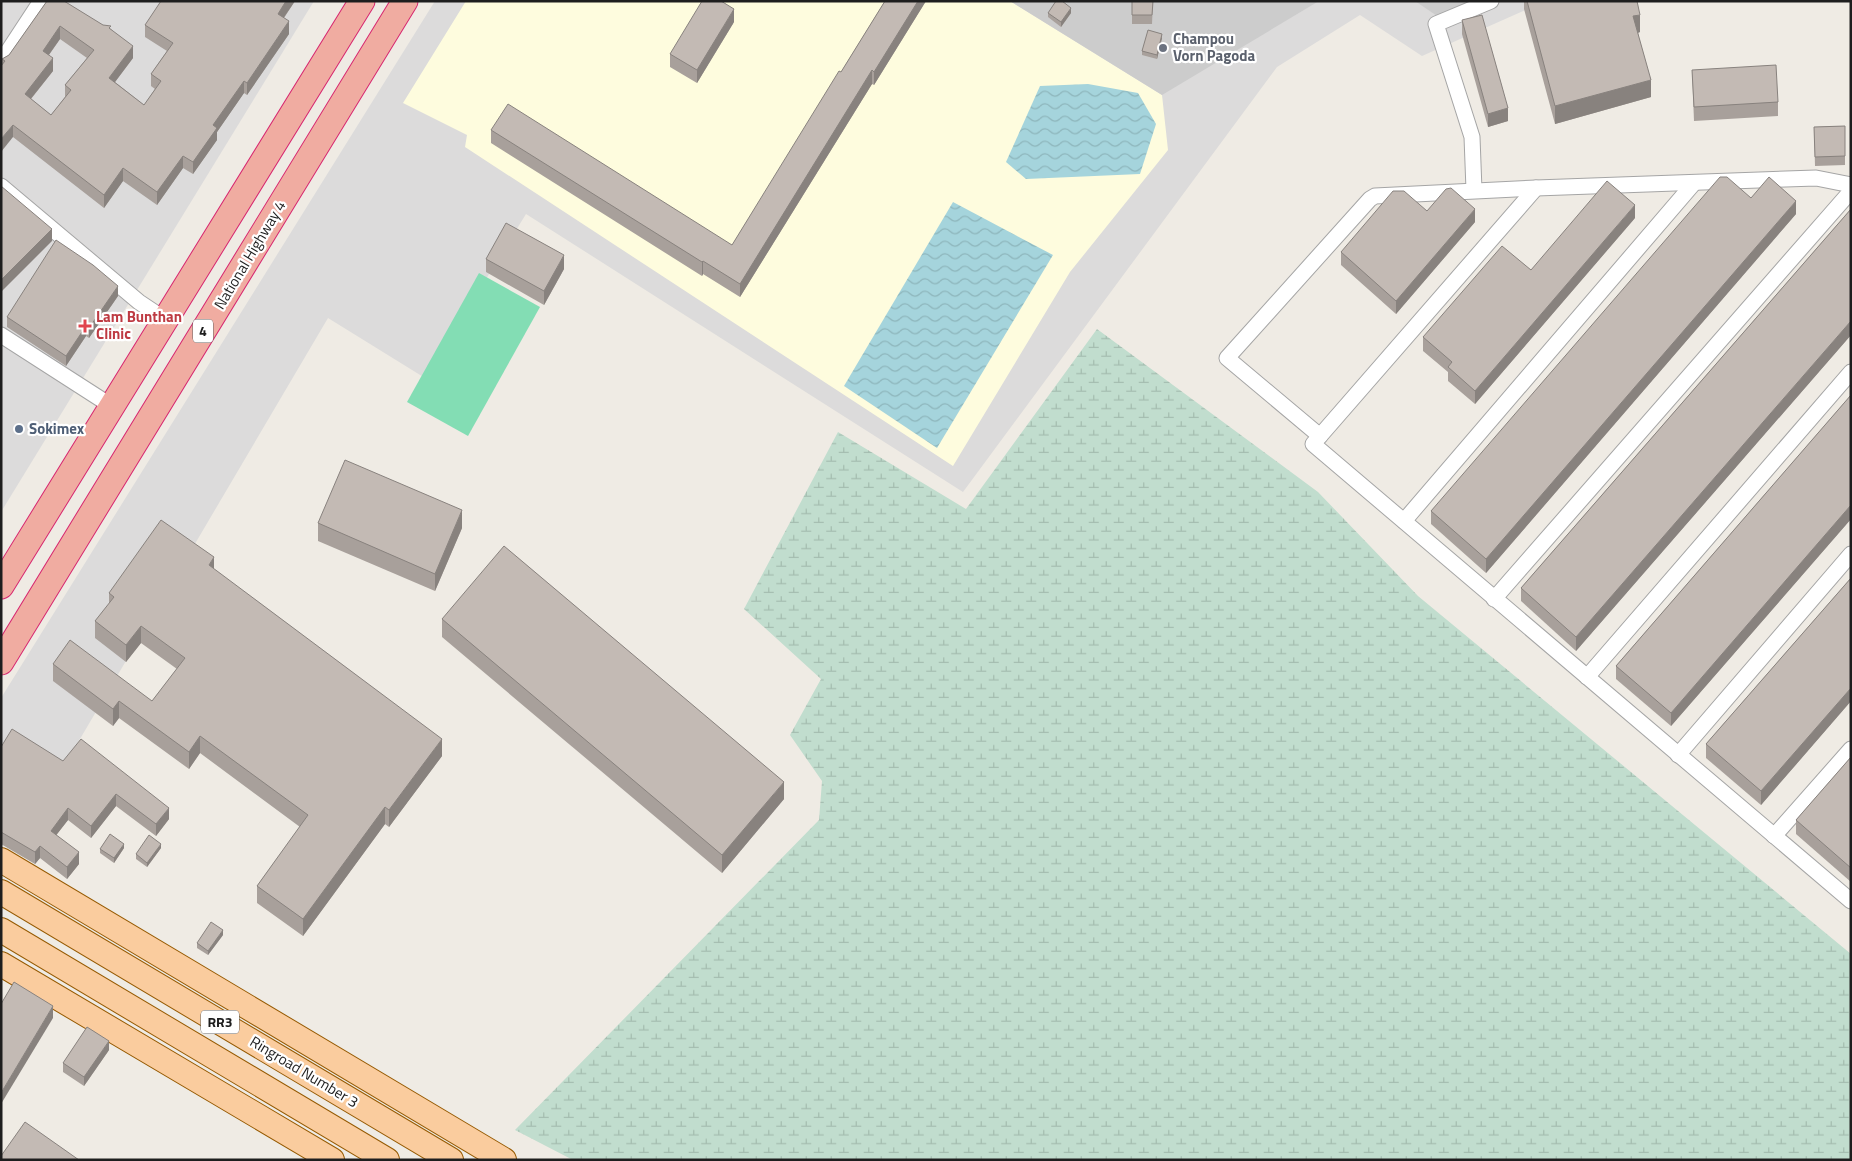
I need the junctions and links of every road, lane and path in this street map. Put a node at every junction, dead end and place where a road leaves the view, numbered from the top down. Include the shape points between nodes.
1 (41, 1) edge
2 (362, 1) edge
3 (405, 1) edge
4 (1492, 1) edge
5 (1, 62) edge
6 (1694, 182) junction
7 (1, 186) edge
8 (1851, 186) edge
9 (1536, 188) junction
10 (1474, 190) junction
11 (1851, 191) edge
12 (166, 320) junction
13 (1, 335) edge
14 (1851, 372) edge
15 (113, 407) junction
16 (1320, 436) junction
17 (1404, 522) junction
18 (1851, 554) edge
19 (1, 586) edge
20 (1494, 599) junction
21 (1, 662) edge
22 (1587, 677) junction
23 (1851, 749) edge
24 (1678, 755) junction
25 (1774, 836) junction
26 (1, 860) edge
27 (1, 892) edge
28 (1851, 902) edge
29 (1, 930) edge
30 (1, 964) edge
31 (445, 1156) edge
32 (332, 1160) edge
33 (387, 1160) edge
34 (504, 1160) edge

1 - 5 street
2 - 12 highway, 4
3 - 21 highway, National Highway 4 / 4
4 - 10 street via 1436,24 1472,137
6 - 8 street via 1816,178
6 - 9 street
6 - 17 street
7 - 12 street via 139,302
9 - 10 street
9 - 16 street
10 - 16 street via 1380,195 1370,199 1228,358
11 - 20 street
12 - 15 highway, 4
13 - 15 street
14 - 22 street
15 - 19 highway, 4
16 - 17 street via 1313,444
17 - 20 street
18 - 24 street
20 - 22 street
22 - 24 street
23 - 25 street
24 - 25 street
25 - 28 street
26 - 34 main road
27 - 31 main road, Ringroad Number 3 / RR3
29 - 33 main road, RR3
30 - 32 main road

